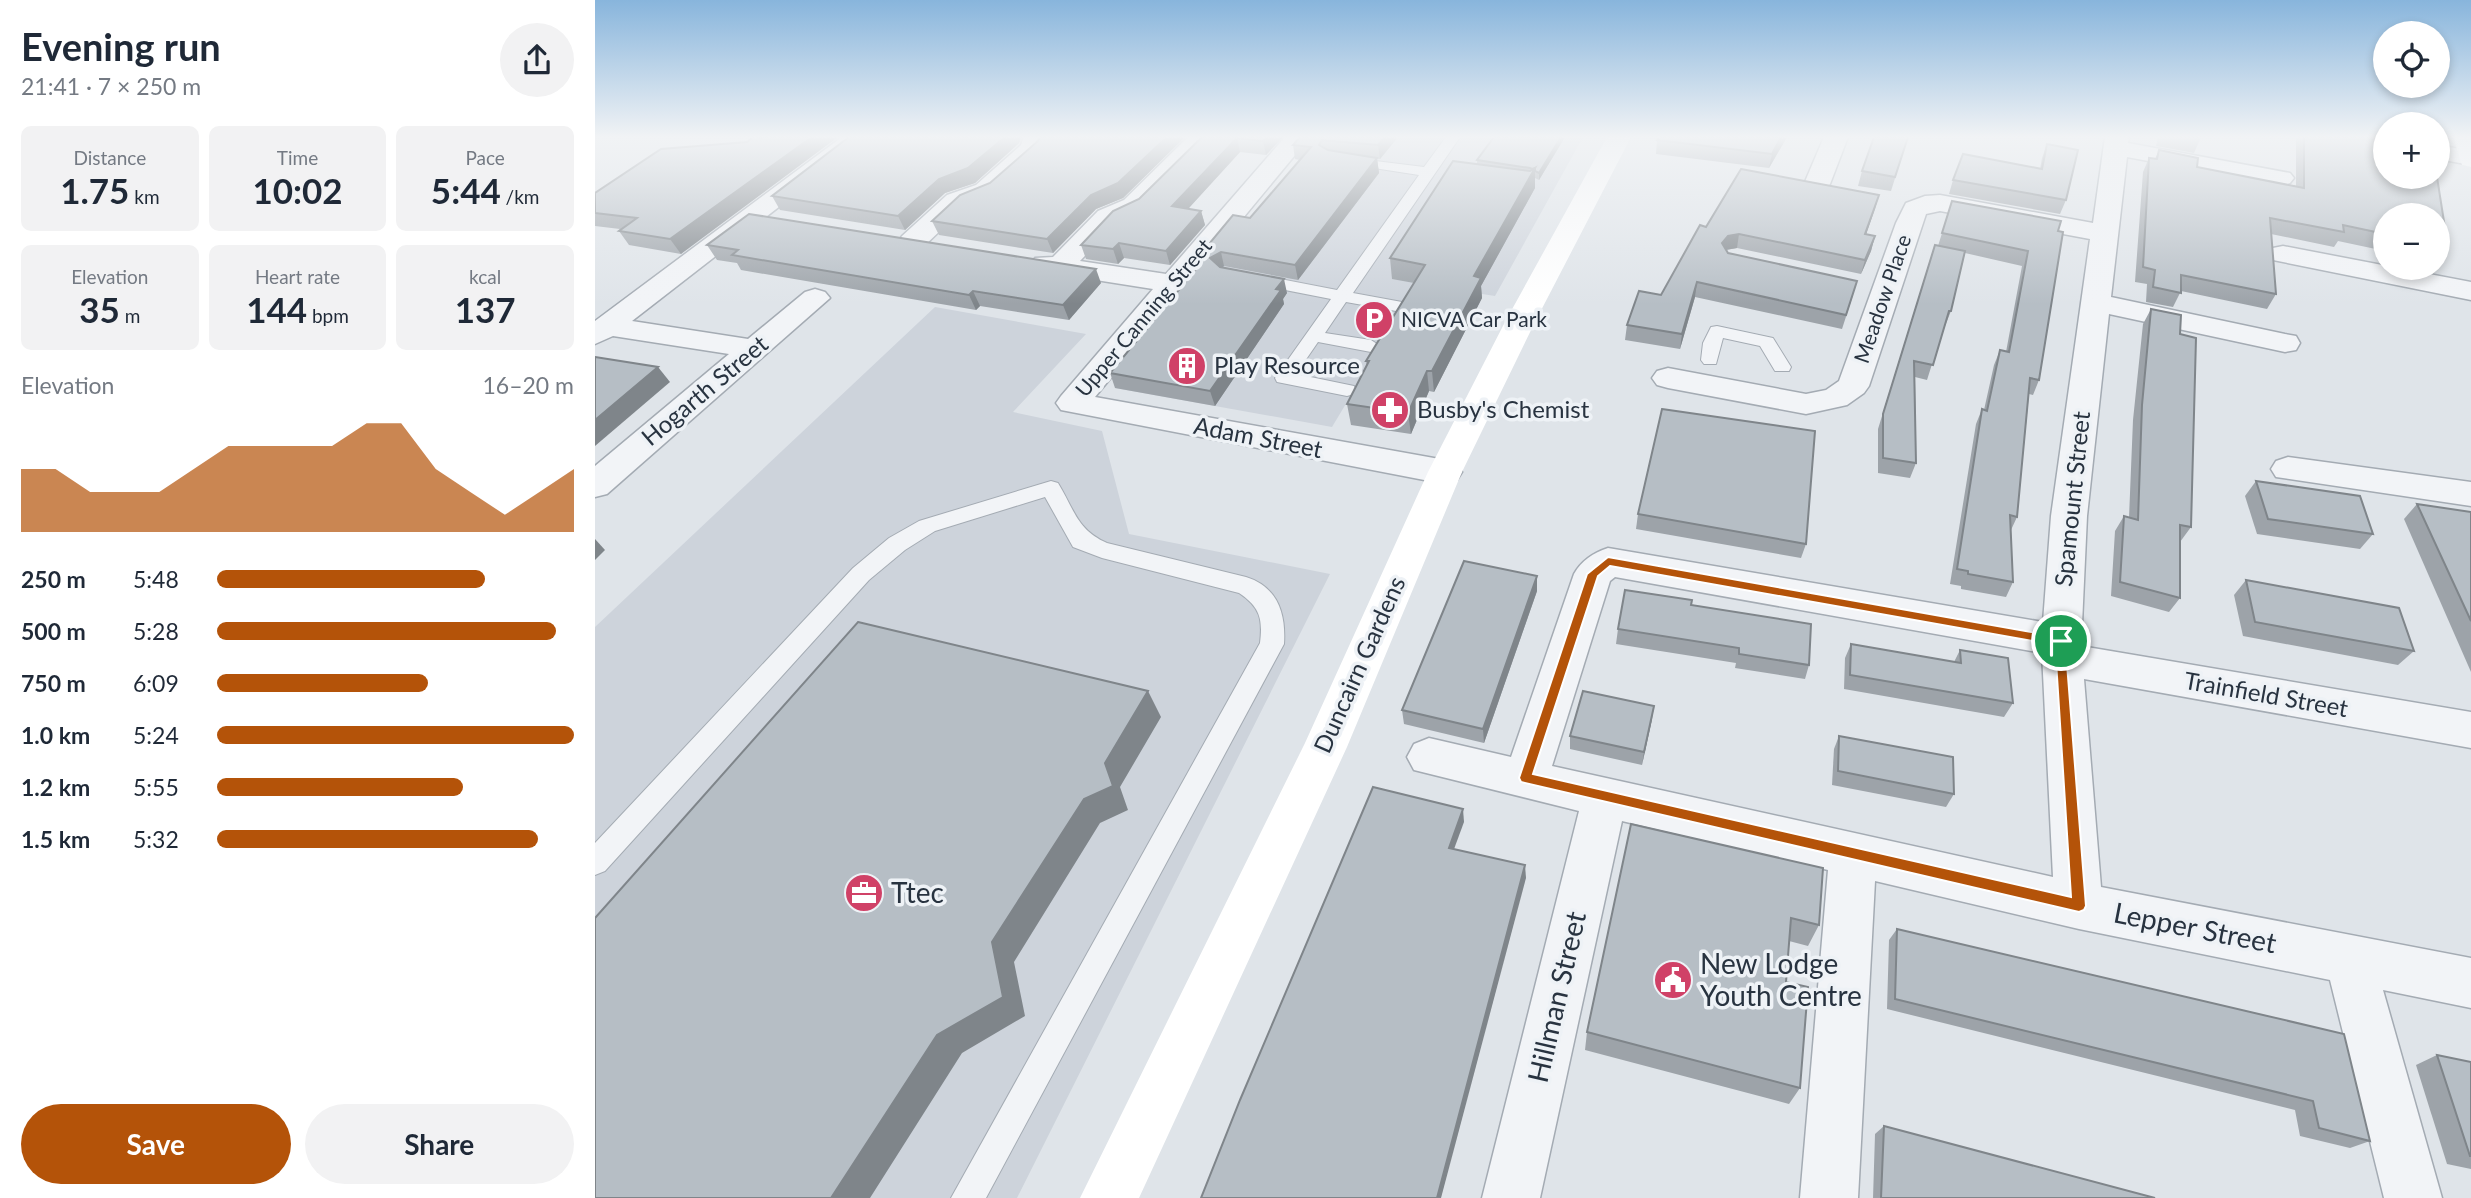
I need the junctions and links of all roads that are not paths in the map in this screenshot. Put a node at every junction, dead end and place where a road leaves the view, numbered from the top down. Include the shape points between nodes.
1 (784, 193) edge
2 (977, 193) edge
3 (1146, 193) edge
4 (1250, 193) edge
5 (1417, 193) edge
6 (1589, 193) edge
7 (2109, 193) edge
8 (753, 217) junction
9 (793, 223) edge
10 (2104, 233) junction
11 (912, 242) edge
12 (2283, 254) dead end
13 (1019, 260) edge
14 (1059, 266) junction
15 (1237, 276) edge
16 (1174, 284) junction
17 (2471, 291) edge
18 (1341, 295) junction
19 (815, 298) dead end
20 (2096, 302) junction
21 (1396, 306) edge
22 (601, 331) edge
23 (1313, 336) junction
24 (2285, 343) dead end
25 (1371, 346) dead end
26 (755, 349) junction
27 (1781, 367) dead end
28 (1707, 372) junction
29 (1668, 378) dead end
30 (1347, 390) dead end
31 (1072, 403) joint
32 (2288, 469) dead end
33 (1445, 472) junction
34 (595, 485) edge
35 (2471, 494) edge
36 (2061, 650) junction
37 (2471, 730) edge
38 (1429, 757) dead end
39 (1526, 778) junction
40 (1605, 796) junction
41 (1853, 854) junction
42 (595, 862) edge
43 (2079, 906) junction
44 (2349, 957) junction
45 (2471, 983) edge
46 (968, 1198) edge
47 (1109, 1198) edge
48 (1511, 1198) edge
49 (1829, 1198) edge
50 (2413, 1198) edge

1 - 8 street
2 - 11 street via 956,201
3 - 14 street via 1133,206 1107,217
4 - 16 street, Upper Canning Street
5 - 18 lane
6 - 33 street, Duncairn Gardens
7 - 10 street, Spamount Street
8 - 9 street
8 - 22 street
10 - 20 street, Spamount Street
10 - 28 street, Meadow Place via 1925,204 1915,209 1875,289 1853,386 1836,398 1806,404
12 - 17 street
13 - 14 street
14 - 16 street
15 - 18 lane
16 - 31 street, Upper Canning Street
18 - 21 lane
18 - 23 lane
19 - 26 street, Hogarth Street
20 - 24 street
20 - 36 street, Spamount Street via 2069,516
22 - 26 street
23 - 25 lane
23 - 30 lane via 1283,378
26 - 34 street, Hogarth Street
27 - 28 lane via 1767,342 1717,331
28 - 29 street, Meadow Place
31 - 33 street, Adam Street
32 - 35 street
33 - 47 street, Duncairn Gardens via 1325,747
36 - 37 street, Trainfield Street
36 - 39 street, Trainfield Street via 1608,562 1593,574
36 - 43 street, Spamount Street
38 - 39 street, Lepper Street
39 - 40 street, Lepper Street
40 - 41 street, Lepper Street
40 - 48 street, Hillman Street
41 - 43 street, Lepper Street
41 - 49 street
42 - 46 lane via 861,574 927,526 1051,488 1081,541 1246,586 1265,597 1275,619 1272,644
43 - 44 street, Lepper Street
44 - 45 street, Lepper Street
44 - 50 street

